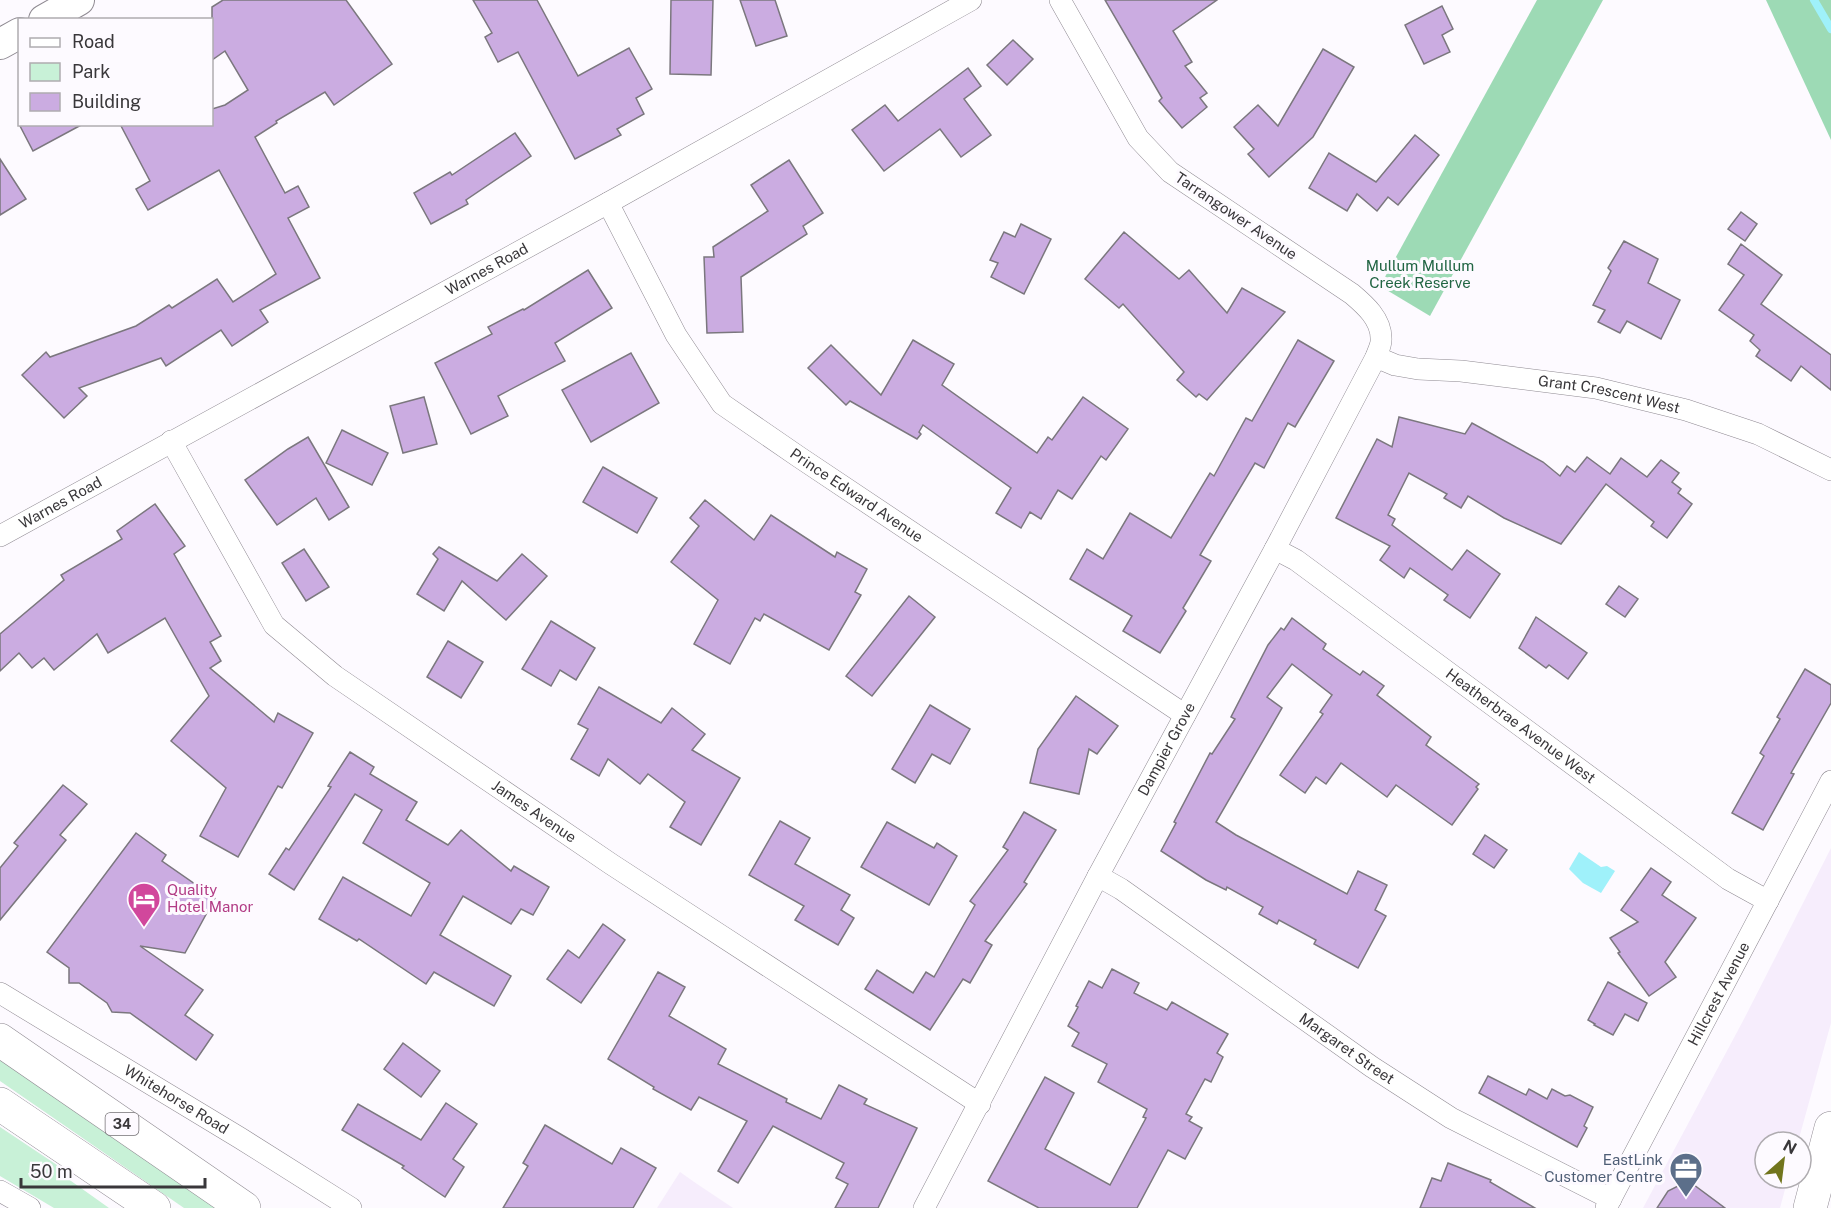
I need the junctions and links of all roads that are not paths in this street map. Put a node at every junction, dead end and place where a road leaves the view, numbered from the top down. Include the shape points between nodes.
1 (79, 0) edge
2 (971, 0) edge
3 (1060, 0) edge
4 (48, 18) edge
5 (18, 34) edge
6 (0, 44) edge
7 (608, 203) junction
8 (1352, 294) joint
9 (1376, 357) junction
10 (171, 441) junction
11 (1831, 470) edge
12 (0, 536) edge
13 (1275, 549) junction
14 (1185, 715) junction
15 (1831, 781) edge
16 (1098, 876) junction
17 (1768, 901) junction
18 (0, 993) edge
19 (0, 1040) edge
20 (0, 1104) edge
21 (980, 1104) junction
22 (1831, 1128) edge
23 (0, 1191) edge
24 (1608, 1203) edge
25 (30, 1208) edge
26 (154, 1208) edge
27 (244, 1208) edge
28 (351, 1208) edge
29 (924, 1208) edge
30 (1810, 1208) edge

1 - 4 main road
2 - 7 street, Warnes Road
3 - 8 street, Tarrangower Avenue via 1138,138 1170,172
5 - 6 main road
7 - 10 street, Warnes Road
7 - 14 street, Prince Edward Avenue via 676,335 722,404
8 - 9 street, Dampier Grove via 1377,320 1382,338
9 - 11 street, Grant Crescent West via 1418,369 1596,388 1686,410 1758,434
9 - 13 street, Dampier Grove
10 - 12 street, Warnes Road
10 - 21 street, James Avenue via 274,625 335,676 620,870
13 - 14 street, Dampier Grove
13 - 17 street, Heatherbrae Avenue West via 1296,560 1728,879
14 - 16 street, Dampier Grove
15 - 17 street, Hillcrest Avenue
16 - 21 street, Dampier Grove
16 - 24 street, Margaret Street via 1451,1118
17 - 24 street, Hillcrest Avenue
18 - 28 street, Whitehorse Road
19 - 27 highway, 34
20 - 26 highway
21 - 29 street, Dampier Grove
22 - 30 highway
23 - 25 street

